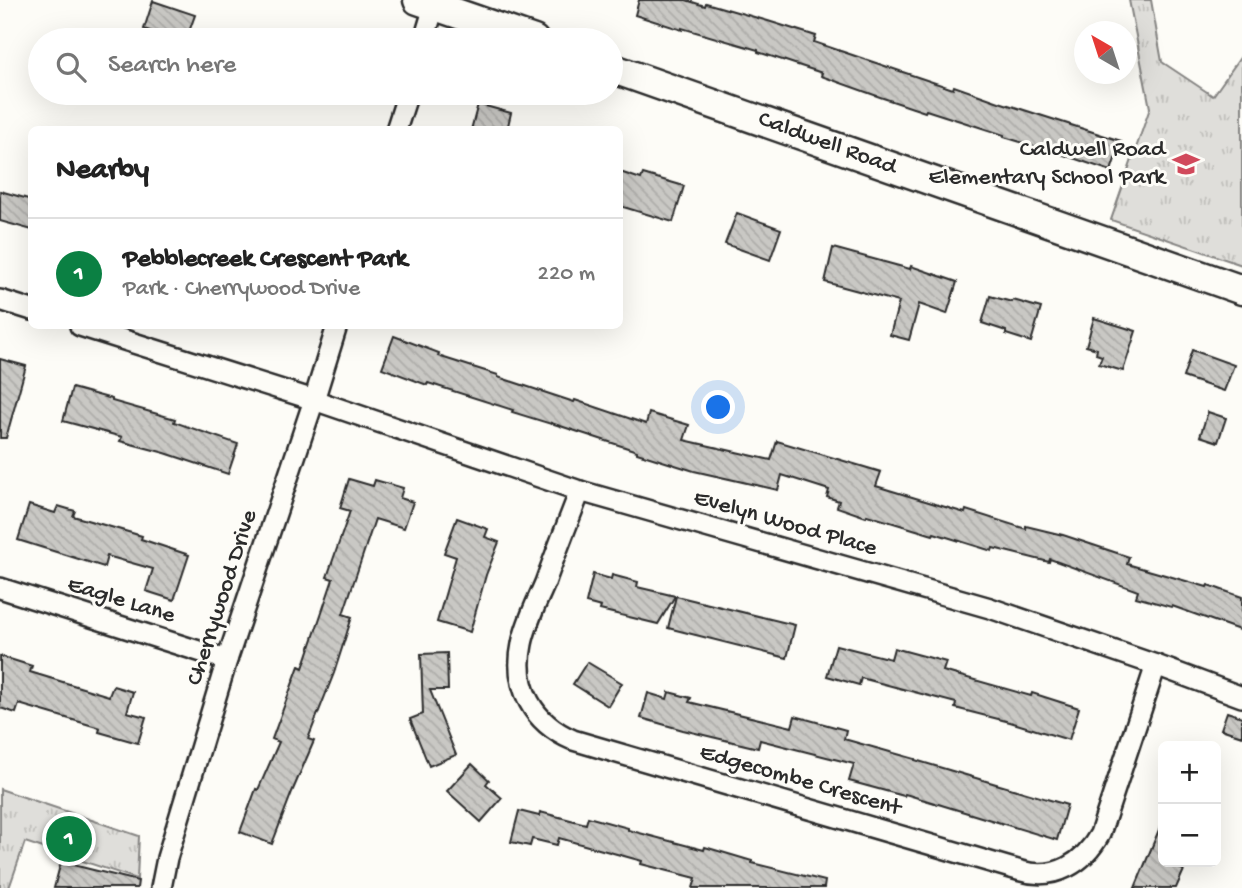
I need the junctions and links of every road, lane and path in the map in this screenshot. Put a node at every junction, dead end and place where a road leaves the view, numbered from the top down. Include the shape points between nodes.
1 (429, 2) edge
2 (426, 28) edge
3 (501, 28) edge
4 (623, 72) edge
5 (404, 105) edge
6 (397, 126) edge
7 (1242, 290) edge
8 (0, 300) edge
9 (28, 309) edge
10 (89, 329) edge
11 (336, 329) edge
12 (314, 400) junction
13 (580, 491) junction
14 (0, 588) edge
15 (227, 660) junction
16 (1156, 665) junction
17 (1242, 697) edge
18 (162, 888) edge

1 - 2 street
1 - 3 street
4 - 7 street, Caldwell Road
5 - 6 street
8 - 9 street
10 - 12 street, Evelyn Wood Place
11 - 12 street, Cherrywood Drive
12 - 13 street, Evelyn Wood Place
12 - 15 street, Cherrywood Drive
13 - 16 street, Evelyn Wood Place via 990,608
13 - 16 street, Edgecombe Crescent via 524,635 520,666 528,702 541,719 561,735 586,744 1042,874 1070,866 1100,834
14 - 15 street, Eagle Lane
15 - 18 street, Cherrywood Drive
16 - 17 street, Evelyn Wood Place

